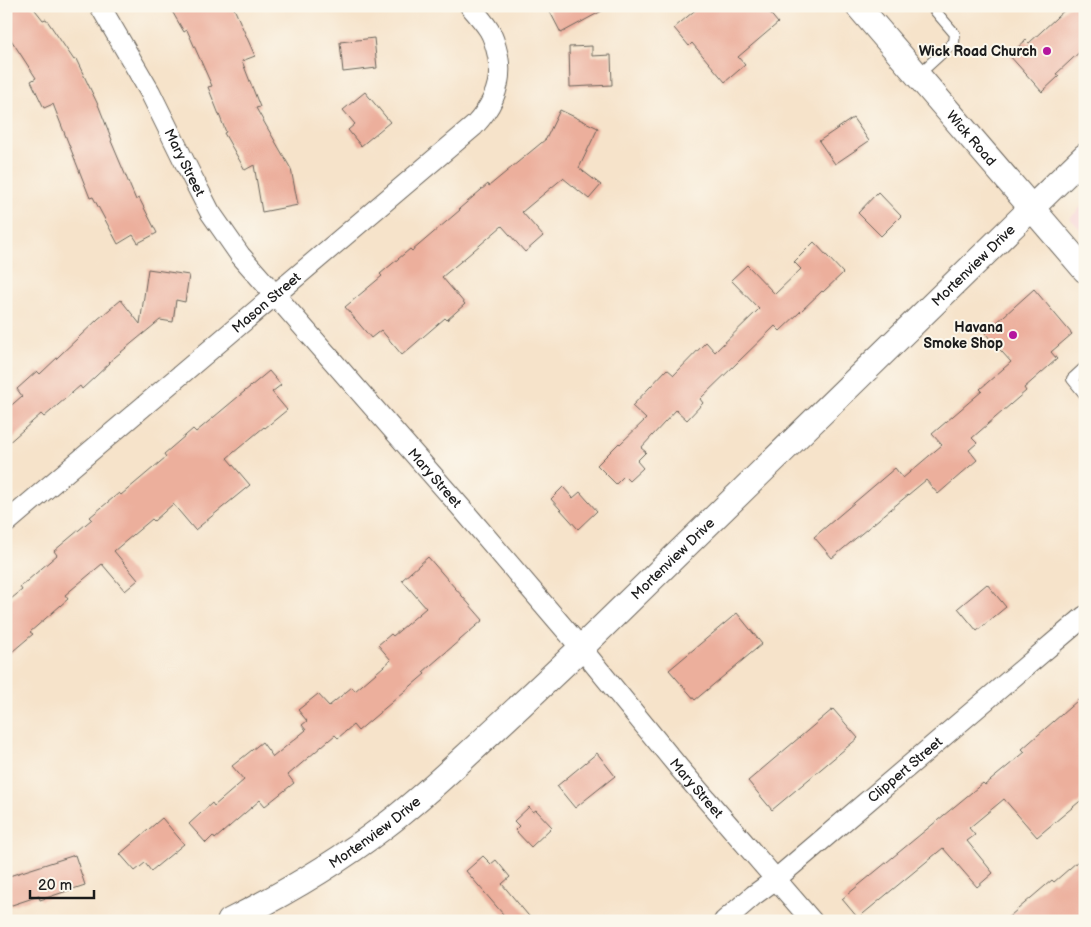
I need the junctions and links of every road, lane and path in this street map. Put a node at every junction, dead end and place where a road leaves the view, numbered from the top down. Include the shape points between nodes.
1 (100, 6) edge
2 (470, 6) edge
3 (858, 6) edge
4 (931, 6) edge
5 (917, 75) junction
6 (1085, 156) edge
7 (1031, 208) junction
8 (1085, 270) edge
9 (275, 296) junction
10 (1085, 368) edge
11 (1085, 395) edge
12 (6, 523) edge
13 (1085, 616) edge
14 (581, 648) junction
15 (776, 878) junction
16 (230, 921) edge
17 (724, 921) edge
18 (812, 921) edge

1 - 9 street, Mary Street via 150,92 210,212 240,255
2 - 9 street, Mason Street via 490,31 500,64 494,98 484,116
3 - 5 street, Wick Road
4 - 5 lane via 954,34 954,42
5 - 7 street, Wick Road
6 - 7 street, Mortenview Drive
7 - 8 street, Wick Road
7 - 14 street, Mortenview Drive
9 - 12 street, Mason Street
9 - 14 street, Mary Street
10 - 11 lane via 1072,379
13 - 15 street, Clippert Street
14 - 15 street, Mary Street via 680,769
14 - 16 street, Mortenview Drive via 515,712 385,827 303,881
15 - 17 street, Clippert Street
15 - 18 street, Mary Street

